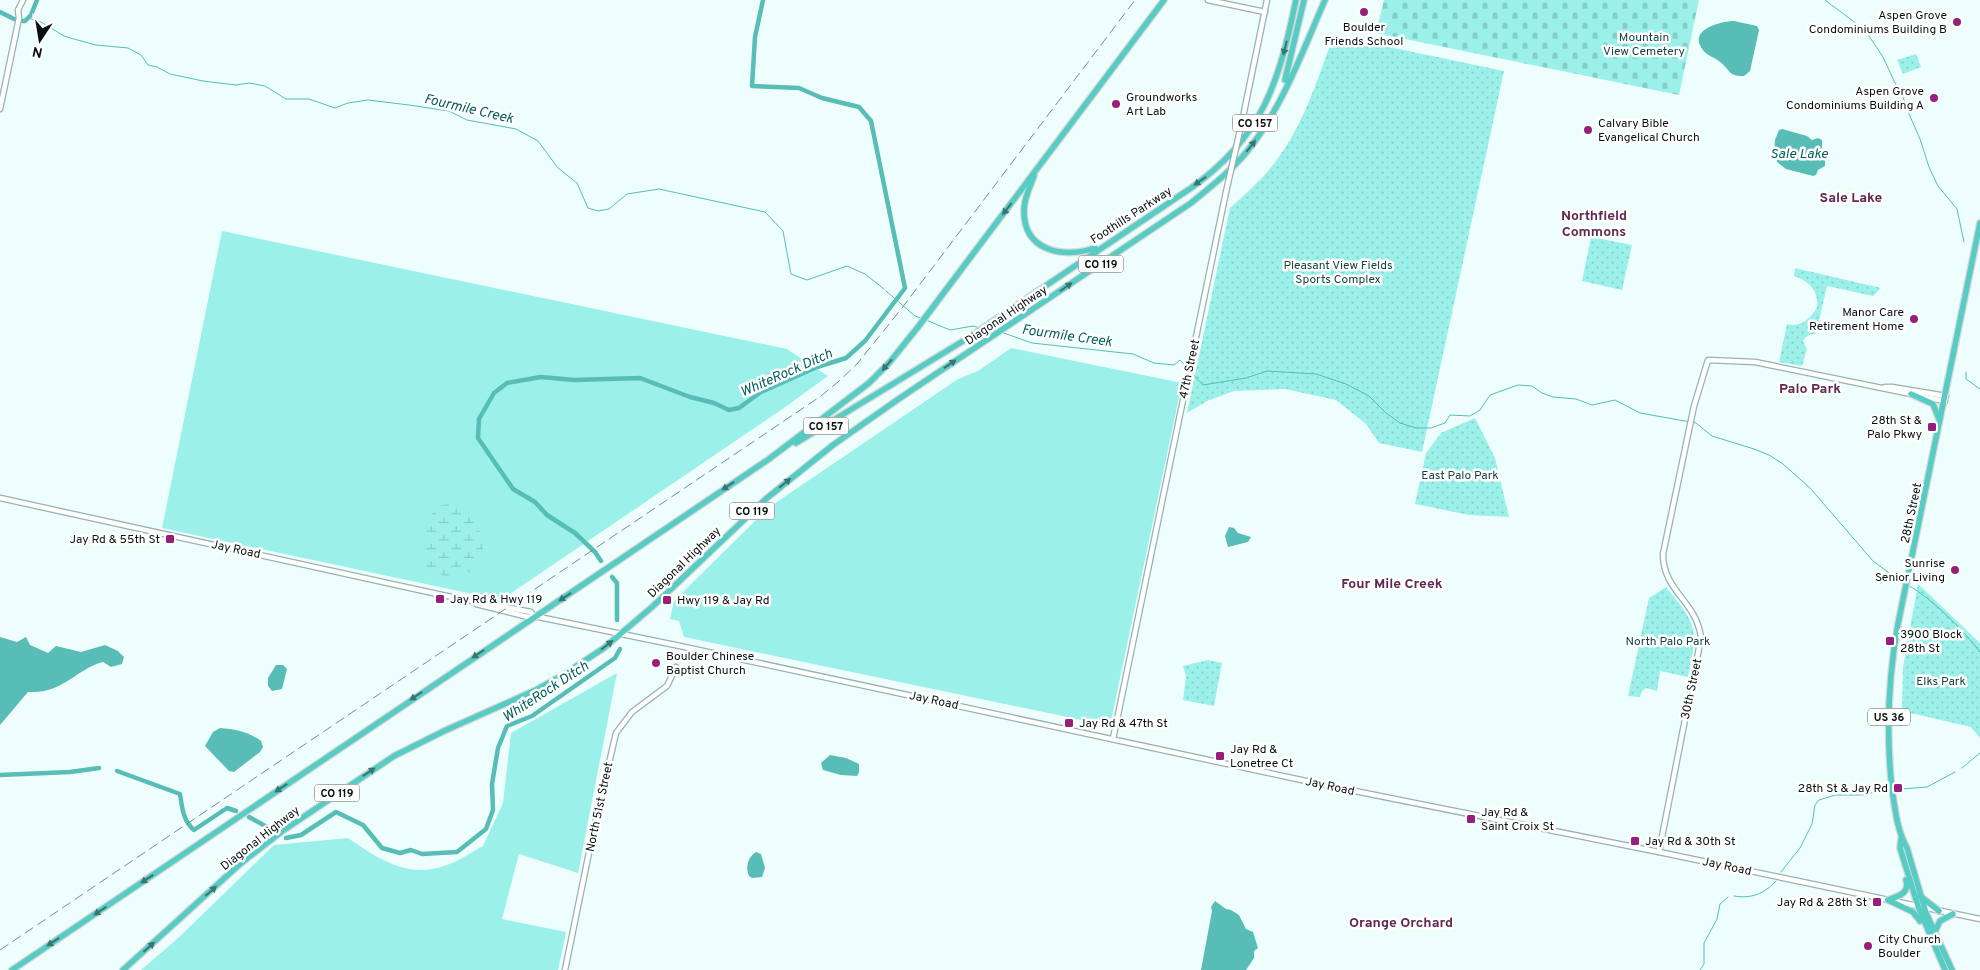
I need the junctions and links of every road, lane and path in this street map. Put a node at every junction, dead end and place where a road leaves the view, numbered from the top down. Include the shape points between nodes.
1 (23, 0) edge
2 (1164, 0) edge
3 (1208, 0) edge
4 (1267, 0) edge
5 (1296, 0) edge
6 (1304, 0) edge
7 (1325, 0) edge
8 (1265, 12) junction
9 (1279, 99) junction
10 (0, 109) edge
11 (1036, 170) junction
12 (1980, 223) edge
13 (1102, 246) junction
14 (1884, 388) junction
15 (1911, 394) junction
16 (1945, 398) junction
17 (1940, 424) junction
18 (769, 459) junction
19 (0, 498) edge
20 (534, 616) junction
21 (621, 634) junction
22 (676, 668) dead end
23 (1113, 739) junction
24 (1902, 838) junction
25 (1900, 848) junction
26 (1659, 852) junction
27 (1920, 896) junction
28 (1888, 900) junction
29 (1921, 907) junction
30 (1939, 911) junction
31 (1953, 914) junction
32 (1980, 919) edge
33 (1931, 933) junction
34 (12, 970) edge
35 (123, 970) edge
36 (565, 970) edge
37 (1945, 970) edge
38 (1952, 970) edge

1 - 10 street via 18,10
2 - 11 highway, CO 119
3 - 8 street
4 - 8 street, 47th Street
5 -> 13 highway, Foothills Parkway / CO 157 via 1274,85 1261,114 1242,142 1206,178
6 - 9 highway, CO 157
7 - 9 highway, CO 119
8 - 23 street, 47th Street, bridge
21 -> 9 highway, Diagonal Highway / CO 119 via 779,488 846,436 1191,203 1252,146
11 - 13 highway via 1024,211 1033,238 1046,249 1062,254
11 -> 18 highway, CO 119 via 889,363 869,384
12 - 16 highway, 28th Street / US 36
13 - 18 highway, Foothills Parkway / CO 157 via 968,338
14 - 15 street
14 - 16 street
14 - 26 street, 30th Street via 1749,361 1708,360 1691,418 1663,562 1668,580 1693,611 1701,638
15 - 16 street
15 - 17 highway via 1933,404
16 - 17 highway, 28th Street / US 36
17 - 24 highway, 28th Street / US 36 via 1891,669 1890,763
18 -> 20 highway, CO 119
19 - 20 street, Jay Road
20 - 21 street, Jay Road
20 -> 34 highway, CO 119
21 - 23 street, Jay Road
35 -> 21 highway, Diagonal Highway / CO 119 via 240,864 312,810 394,756 563,675
22 - 36 street, North 51st Street via 667,686 632,712 616,733
23 - 26 street, Jay Road
24 - 25 highway, 28th Street / US 36
24 - 27 highway, 28th Street / US 36
25 - 28 highway via 1907,889 1900,896
25 - 29 highway, 28th Street / US 36
26 - 28 street, Jay Road
27 - 29 highway, 28th Street / US 36
27 - 30 highway
28 - 29 street, Jay Road
28 - 33 highway via 1914,912
29 - 30 street, Jay Road
29 - 33 highway, US 36
30 - 31 street, Jay Road
31 - 32 street, Jay Road
31 - 33 highway via 1940,921
33 - 37 highway, US 36
33 - 38 highway, US 36

